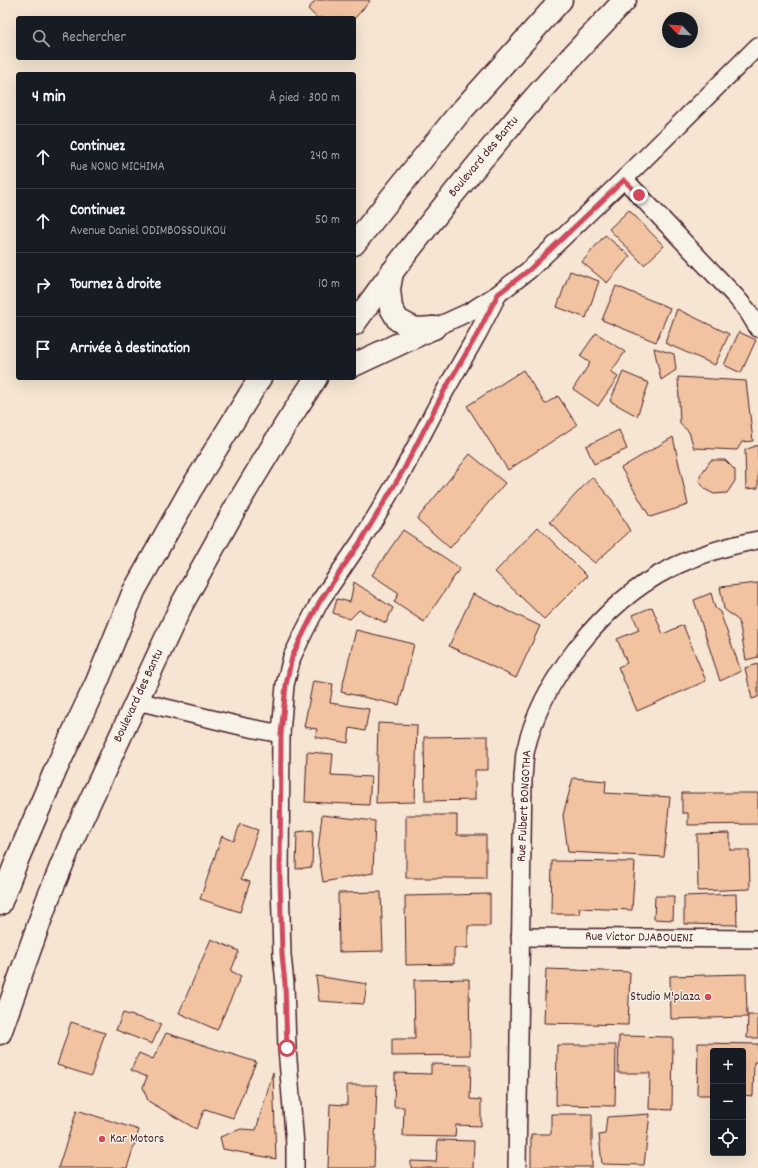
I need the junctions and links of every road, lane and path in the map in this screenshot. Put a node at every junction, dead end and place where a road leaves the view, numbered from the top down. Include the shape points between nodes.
1 (561, 0) edge
2 (625, 0) edge
3 (758, 46) edge
4 (624, 180) junction
5 (356, 242) edge
6 (392, 272) junction
7 (498, 294) junction
8 (356, 321) edge
9 (434, 328) junction
10 (758, 328) edge
11 (356, 364) edge
12 (259, 380) edge
13 (324, 380) edge
14 (312, 384) edge
15 (758, 540) edge
16 (137, 701) junction
17 (281, 734) junction
18 (0, 904) edge
19 (520, 937) junction
20 (758, 939) edge
21 (0, 1034) edge
22 (295, 1168) edge
23 (517, 1168) edge

1 - 5 highway via 456,117
2 - 6 highway, Boulevard des Bantu via 531,102
3 - 4 street
4 - 7 street via 529,270
4 - 10 street via 735,296
6 - 8 highway, Boulevard des Bantu
6 - 9 highway via 389,289 391,308 398,320 415,329
7 - 9 street via 471,311
7 - 17 street via 385,501 320,601 304,632 292,657
9 - 11 highway
12 - 18 highway via 190,491 134,591
13 - 14 highway
14 - 16 highway, Boulevard des Bantu via 249,485 180,606
15 - 19 street, Rue Fulbert BONGOTHA via 717,549 668,570 647,583 608,614 590,633 547,693 536,716 525,754
16 - 17 street
16 - 21 highway, Boulevard des Bantu via 72,840 47,901
17 - 22 street via 281,925
19 - 20 street, Rue Victor DJABOUENI
19 - 23 street, Rue Fulbert BONGOTHA

